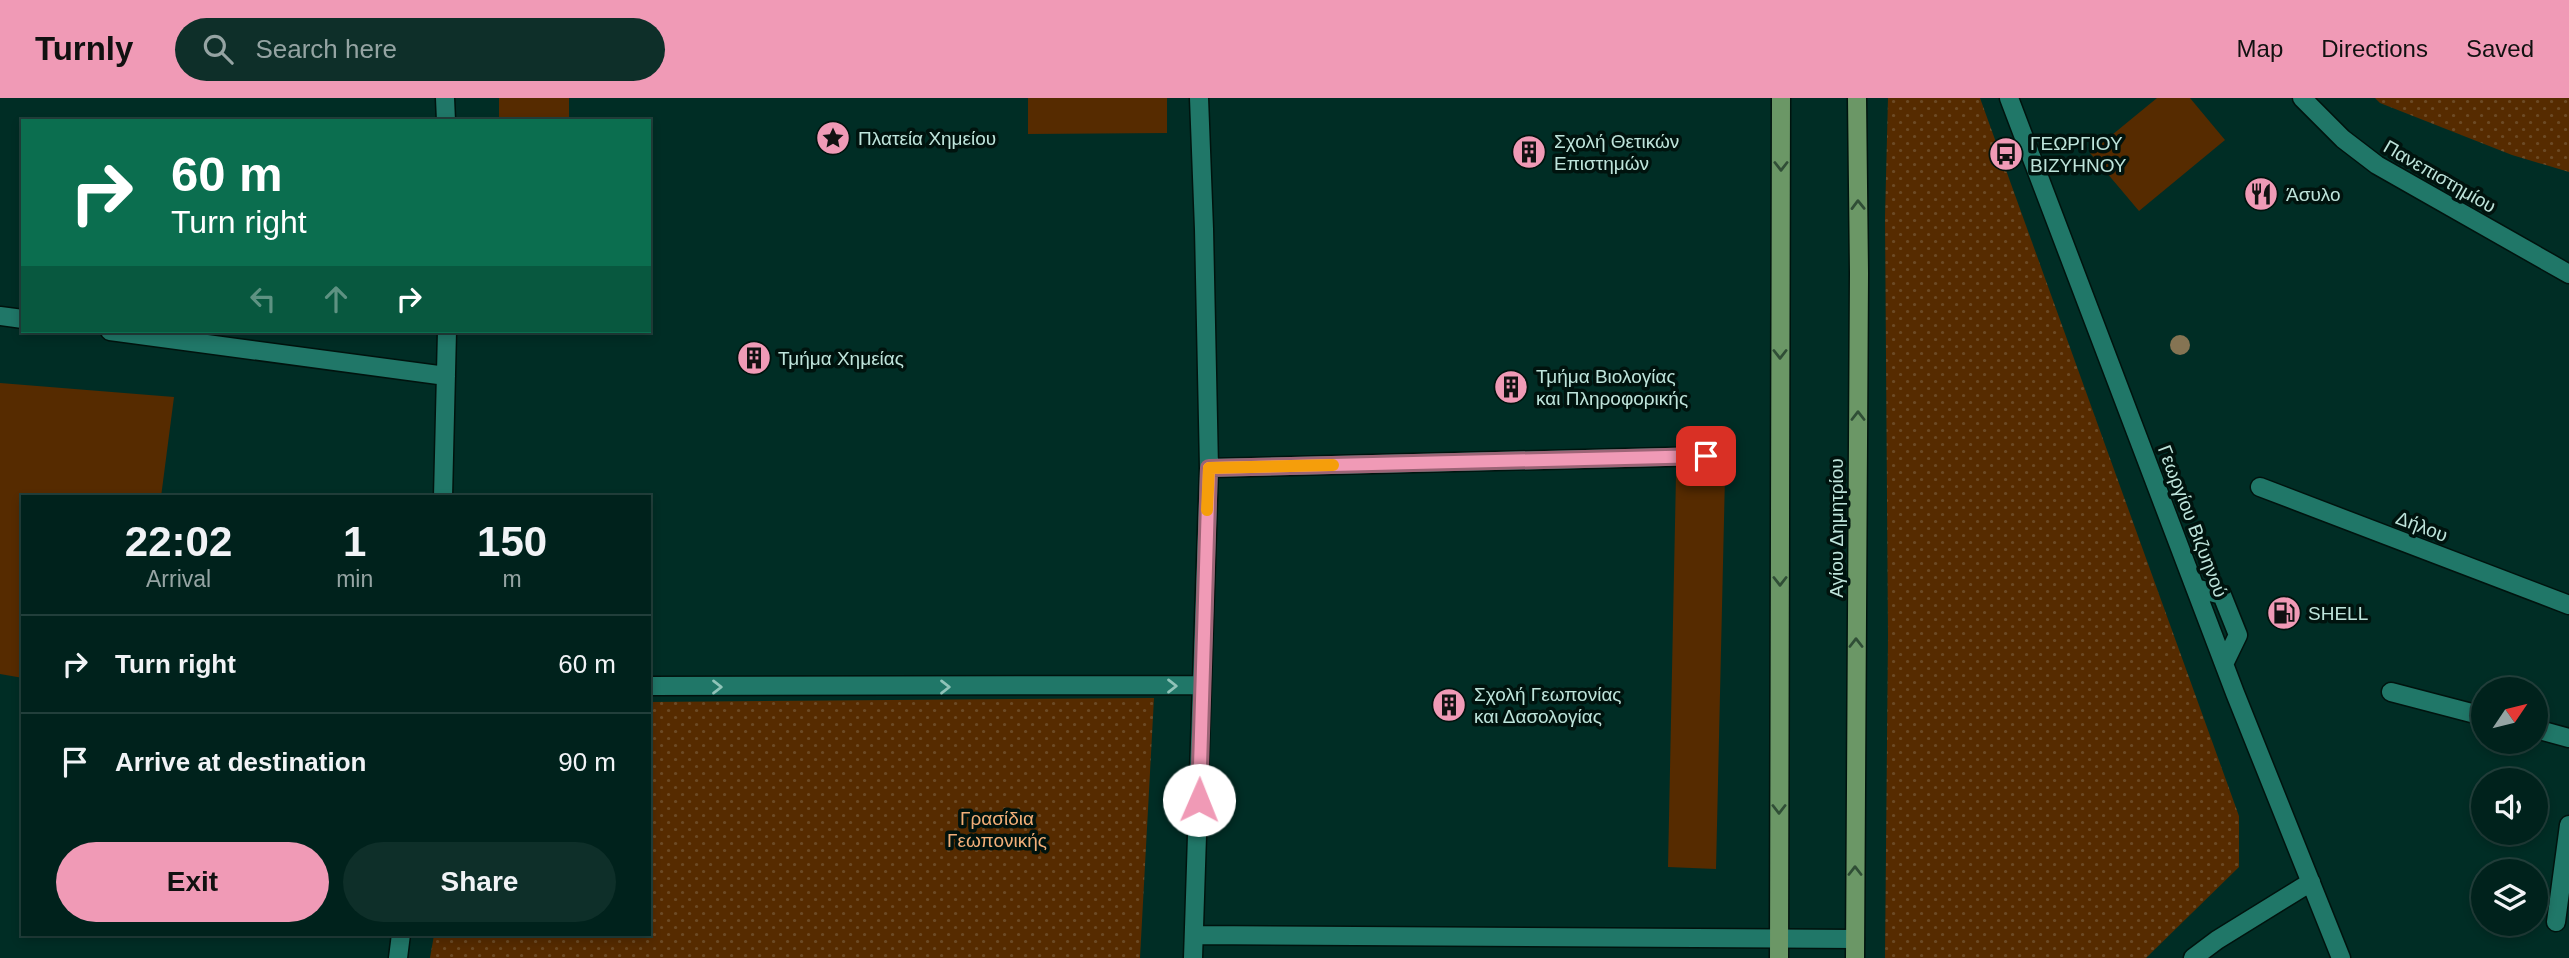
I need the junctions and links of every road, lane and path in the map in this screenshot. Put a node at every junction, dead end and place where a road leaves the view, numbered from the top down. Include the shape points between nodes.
1 (445, 98) edge
2 (1199, 98) edge
3 (1781, 98) edge
4 (1857, 98) edge
5 (2009, 98) edge
6 (2302, 98) edge
7 (446, 119) edge
8 (2569, 274) edge
9 (0, 316) edge
10 (21, 319) edge
11 (125, 333) edge
12 (447, 333) edge
13 (446, 376) junction
14 (1706, 456) dead end
15 (1209, 468) junction
16 (2260, 487) dead end
17 (443, 495) edge
18 (2569, 605) edge
19 (1202, 685) junction
20 (651, 686) edge
21 (2391, 691) dead end
22 (2471, 713) edge
23 (2548, 732) edge
24 (2569, 738) edge
25 (2569, 825) edge
26 (2311, 882) junction
27 (2556, 922) dead end
28 (1195, 935) junction
29 (401, 936) edge
30 (1779, 938) junction
31 (1855, 939) junction
32 (398, 958) edge
33 (1193, 958) edge
34 (1779, 958) edge
35 (1854, 958) edge
36 (2193, 958) edge
37 (2341, 958) edge

1 - 7 street
2 - 15 street
3 -> 30 main road
31 -> 4 main road, Αγίου Δημητρίου
5 - 26 street, Γεωργίου Βιζυηνού via 2202,589
6 - 8 street, Πανεπιστημίου via 2377,165
9 - 10 street
11 - 13 street
12 - 13 street
13 - 17 street
14 - 15 street
15 - 19 street
16 - 18 street, Δήλου
20 -> 19 street
19 - 28 street
21 - 22 street
23 - 24 street
25 - 27 street
26 - 36 street
26 - 37 street, Γεωργίου Βιζυηνού
28 - 30 street
28 - 33 street
29 - 32 street
30 - 31 street
30 - 34 main road
31 - 35 main road, Αγίου Δημητρίου

